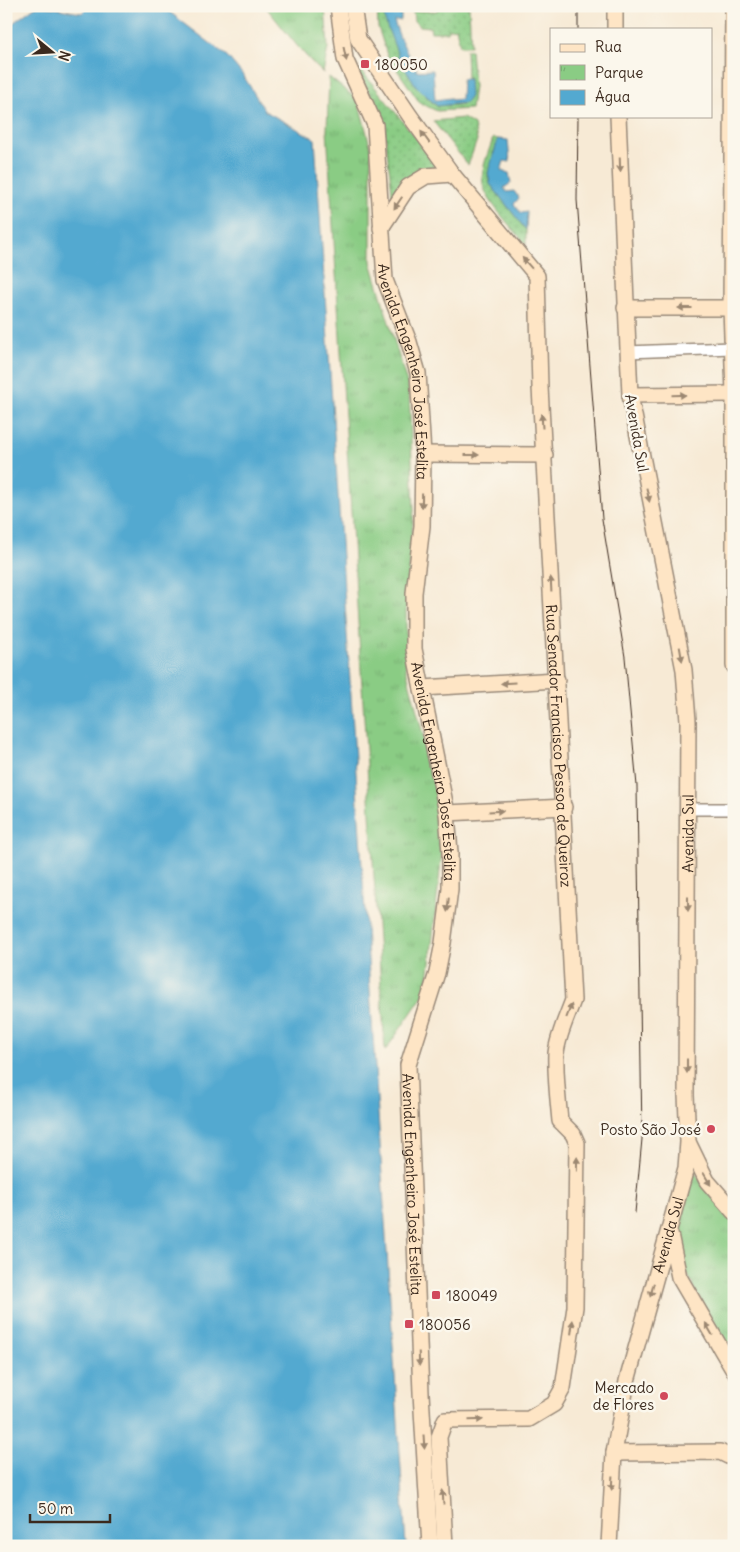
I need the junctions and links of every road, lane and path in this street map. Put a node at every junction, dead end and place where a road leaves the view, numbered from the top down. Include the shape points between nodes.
1 (338, 6) edge
2 (353, 6) edge
3 (615, 6) edge
4 (733, 6) edge
5 (733, 18) edge
6 (615, 28) edge
7 (734, 43) edge
8 (618, 118) edge
9 (452, 174) junction
10 (381, 228) junction
11 (625, 308) junction
12 (732, 308) edge
13 (732, 348) junction
14 (627, 352) junction
15 (734, 394) edge
16 (630, 395) junction
17 (423, 454) junction
18 (545, 455) junction
19 (734, 609) edge
20 (734, 666) edge
21 (556, 680) junction
22 (422, 688) junction
23 (564, 807) junction
24 (688, 809) junction
25 (734, 809) edge
26 (447, 813) junction
27 (688, 1142) junction
28 (734, 1212) edge
29 (669, 1226) junction
30 (734, 1371) edge
31 (420, 1394) junction
32 (446, 1420) junction
33 (614, 1453) junction
34 (734, 1459) edge
35 (430, 1546) edge
36 (446, 1546) edge
37 (609, 1546) edge

1 -> 10 main road, Avenida Engenheiro José Estelita via 345,59 375,125
9 -> 2 main road, Rua Senador Francisco Pessoa de Queiroz via 358,40
3 - 6 main road
4 - 5 main road
5 - 7 main road
7 - 12 main road
8 -> 11 main road, Avenida Sul
9 -> 10 main road via 426,176 408,187
18 -> 9 main road, Rua Senador Francisco Pessoa de Queiroz via 538,276
10 - 17 main road, Avenida Engenheiro José Estelita via 385,280 418,373
12 -> 11 main road
11 - 14 main road, Avenida Sul
12 - 13 main road
13 - 14 street
13 - 15 main road
14 - 16 main road, Avenida Sul
16 -> 15 main road
15 - 19 main road
16 -> 24 main road, Avenida Sul via 684,670 688,721
17 -> 18 main road
17 -> 22 main road, Avenida Engenheiro José Estelita via 422,526 414,593 414,649
21 -> 18 main road, Rua Senador Francisco Pessoa de Queiroz
19 - 20 main road
21 -> 22 main road
21 - 23 main road, Rua Senador Francisco Pessoa de Queiroz
22 - 26 main road, Avenida Engenheiro José Estelita
26 -> 23 main road
32 -> 23 main road, Rua Senador Francisco Pessoa de Queiroz via 529,1419 554,1404 563,1388 568,1364 575,1307 577,1143 560,1121 557,1084 556,1053 573,1000
24 - 25 street
24 -> 27 main road, Avenida Sul
26 -> 31 main road, Avenida Engenheiro José Estelita via 450,880 444,943 408,1065
27 -> 28 main road via 707,1181
27 - 29 main road, Avenida Sul via 686,1168
30 -> 29 main road via 679,1277
29 -> 33 main road, Avenida Sul via 627,1381
31 - 32 main road via 429,1412
31 -> 35 main road, Avenida Engenheiro José Estelita
36 -> 32 main road via 439,1437
33 - 34 main road via 720,1452
33 -> 37 main road, Avenida Sul

